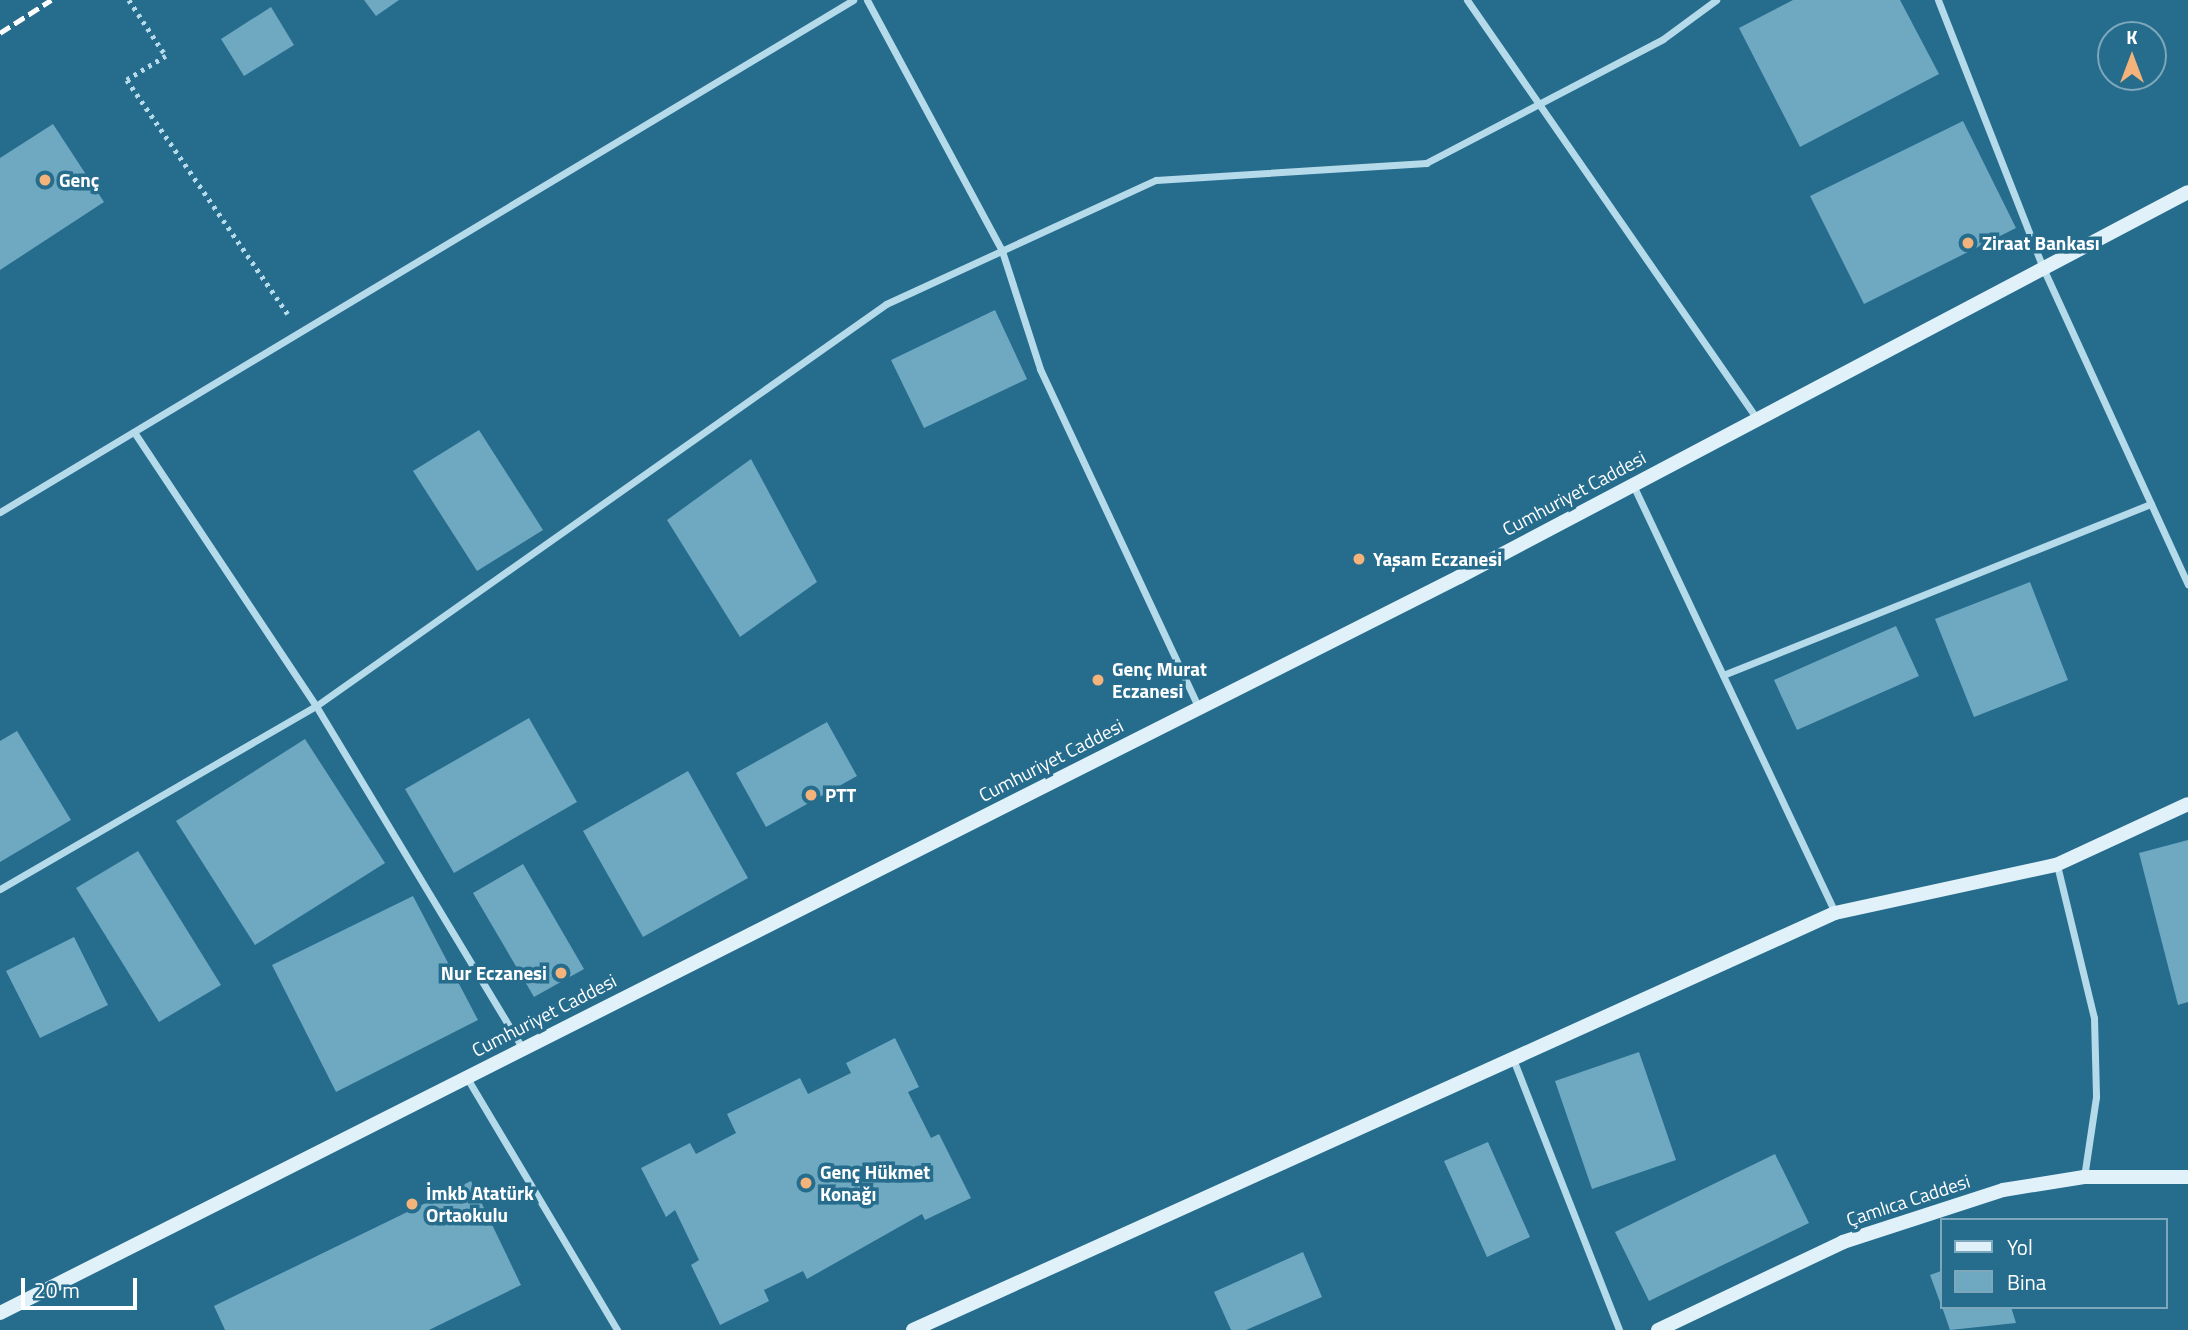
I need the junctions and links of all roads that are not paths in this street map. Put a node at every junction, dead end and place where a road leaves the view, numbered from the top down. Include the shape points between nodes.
1 (853, 0) edge
2 (867, 0) edge
3 (1467, 0) edge
4 (1716, 0) edge
5 (1938, 0) edge
6 (1538, 108) junction
7 (2188, 192) edge
8 (1002, 251) junction
9 (2043, 268) junction
10 (1758, 419) junction
11 (134, 432) junction
12 (1632, 484) junction
13 (2151, 504) junction
14 (0, 512) edge
15 (2188, 584) edge
16 (1723, 675) junction
17 (316, 706) junction
18 (1198, 708) junction
19 (2188, 804) edge
20 (2056, 865) junction
21 (0, 889) edge
22 (1835, 913) junction
23 (522, 1047) junction
24 (1513, 1058) junction
25 (466, 1076) junction
26 (2084, 1177) junction
27 (2188, 1177) edge
28 (0, 1313) edge
29 (617, 1330) edge
30 (913, 1330) edge
31 (1619, 1330) edge
32 (1658, 1330) edge

1 - 11 street
2 - 8 street
3 - 6 street
4 - 6 street via 1662,39
5 - 9 street
6 - 8 street via 1426,163 1156,180
6 - 10 street
7 - 9 main road, Cumhuriyet Caddesi
8 - 17 street via 886,304
8 - 18 street via 1040,369
9 - 10 main road, Cumhuriyet Caddesi
9 - 13 street
10 - 12 main road, Cumhuriyet Caddesi
11 - 14 street
11 - 17 street
12 - 16 street
12 - 18 main road, Cumhuriyet Caddesi
13 - 15 street
13 - 16 street
16 - 22 street
17 - 21 street
17 - 23 street
18 - 23 main road, Cumhuriyet Caddesi
19 - 20 main road
20 - 22 main road
20 - 26 street via 2094,1018 2096,1097
22 - 24 main road
23 - 25 main road, Cumhuriyet Caddesi
24 - 30 main road
24 - 31 street
25 - 28 main road, Cumhuriyet Caddesi
25 - 29 street
26 - 27 main road, Çamlıca Caddesi
26 - 32 main road, Çamlıca Caddesi via 2003,1190 1855,1238

